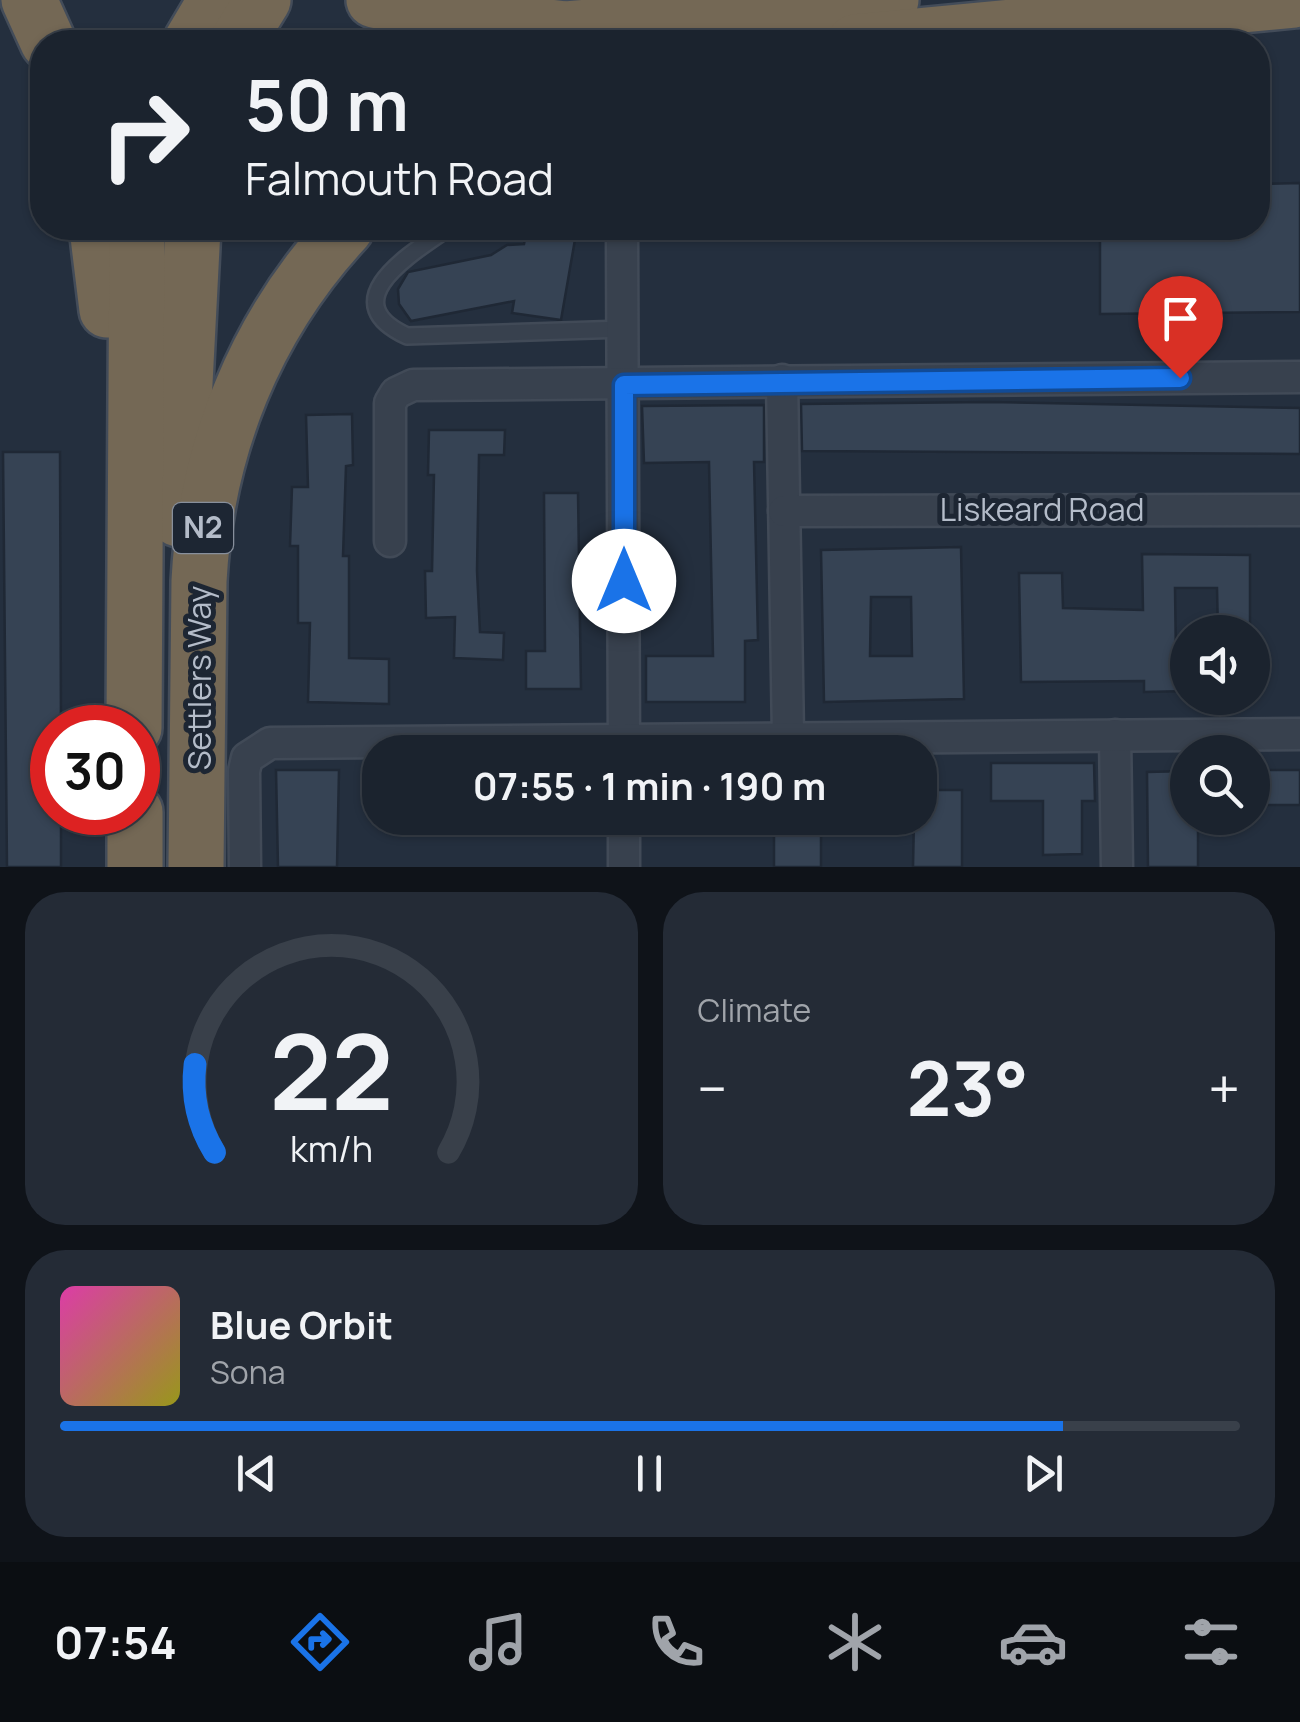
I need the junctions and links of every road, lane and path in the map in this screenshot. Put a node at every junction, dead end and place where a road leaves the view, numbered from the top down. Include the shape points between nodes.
1 (29, 0) edge
2 (216, 0) edge
3 (263, 0) edge
4 (374, 0) edge
5 (669, 0) edge
6 (891, 0) edge
7 (1294, 0) edge
8 (491, 20) junction
9 (43, 30) edge
10 (198, 30) edge
11 (244, 30) edge
12 (981, 30) edge
13 (98, 240) edge
14 (138, 240) edge
15 (193, 240) edge
16 (336, 240) edge
17 (431, 240) edge
18 (622, 240) edge
19 (624, 329) junction
20 (1300, 377) edge
21 (782, 380) junction
22 (624, 385) junction
23 (136, 475) junction
24 (1300, 510) edge
25 (784, 511) junction
26 (390, 541) dead end
27 (134, 705) edge
28 (1300, 734) edge
29 (624, 735) edge
30 (788, 735) edge
31 (1115, 735) junction
32 (937, 736) edge
33 (362, 743) edge
34 (135, 835) edge
35 (624, 835) edge
36 (135, 867) edge
37 (187, 867) edge
38 (196, 867) edge
39 (245, 867) edge
40 (624, 867) edge
41 (1117, 867) edge

1 - 9 highway
2 - 10 highway
3 - 11 highway
4 - 8 highway
5 - 8 highway
6 - 8 highway via 566,29
7 - 12 highway
13 - 23 highway via 113,381
14 - 23 highway, Settlers Way / N2
15 - 37 highway via 177,544 177,782
16 - 38 highway, Settlers Way / N2 via 271,328 236,400 206,504
17 - 19 lane via 378,284 377,311 388,327 407,336
18 - 19 street
19 - 22 street
20 - 21 street
21 - 22 street
21 - 25 street
22 - 26 street via 413,385 396,393 389,414
22 - 29 street
23 - 27 highway, Settlers Way / N2
24 - 25 street, Liskeard Road
25 - 30 street
28 - 31 street
31 - 32 street
31 - 41 street
33 - 39 street via 282,742 247,758
34 - 36 highway
35 - 40 street

